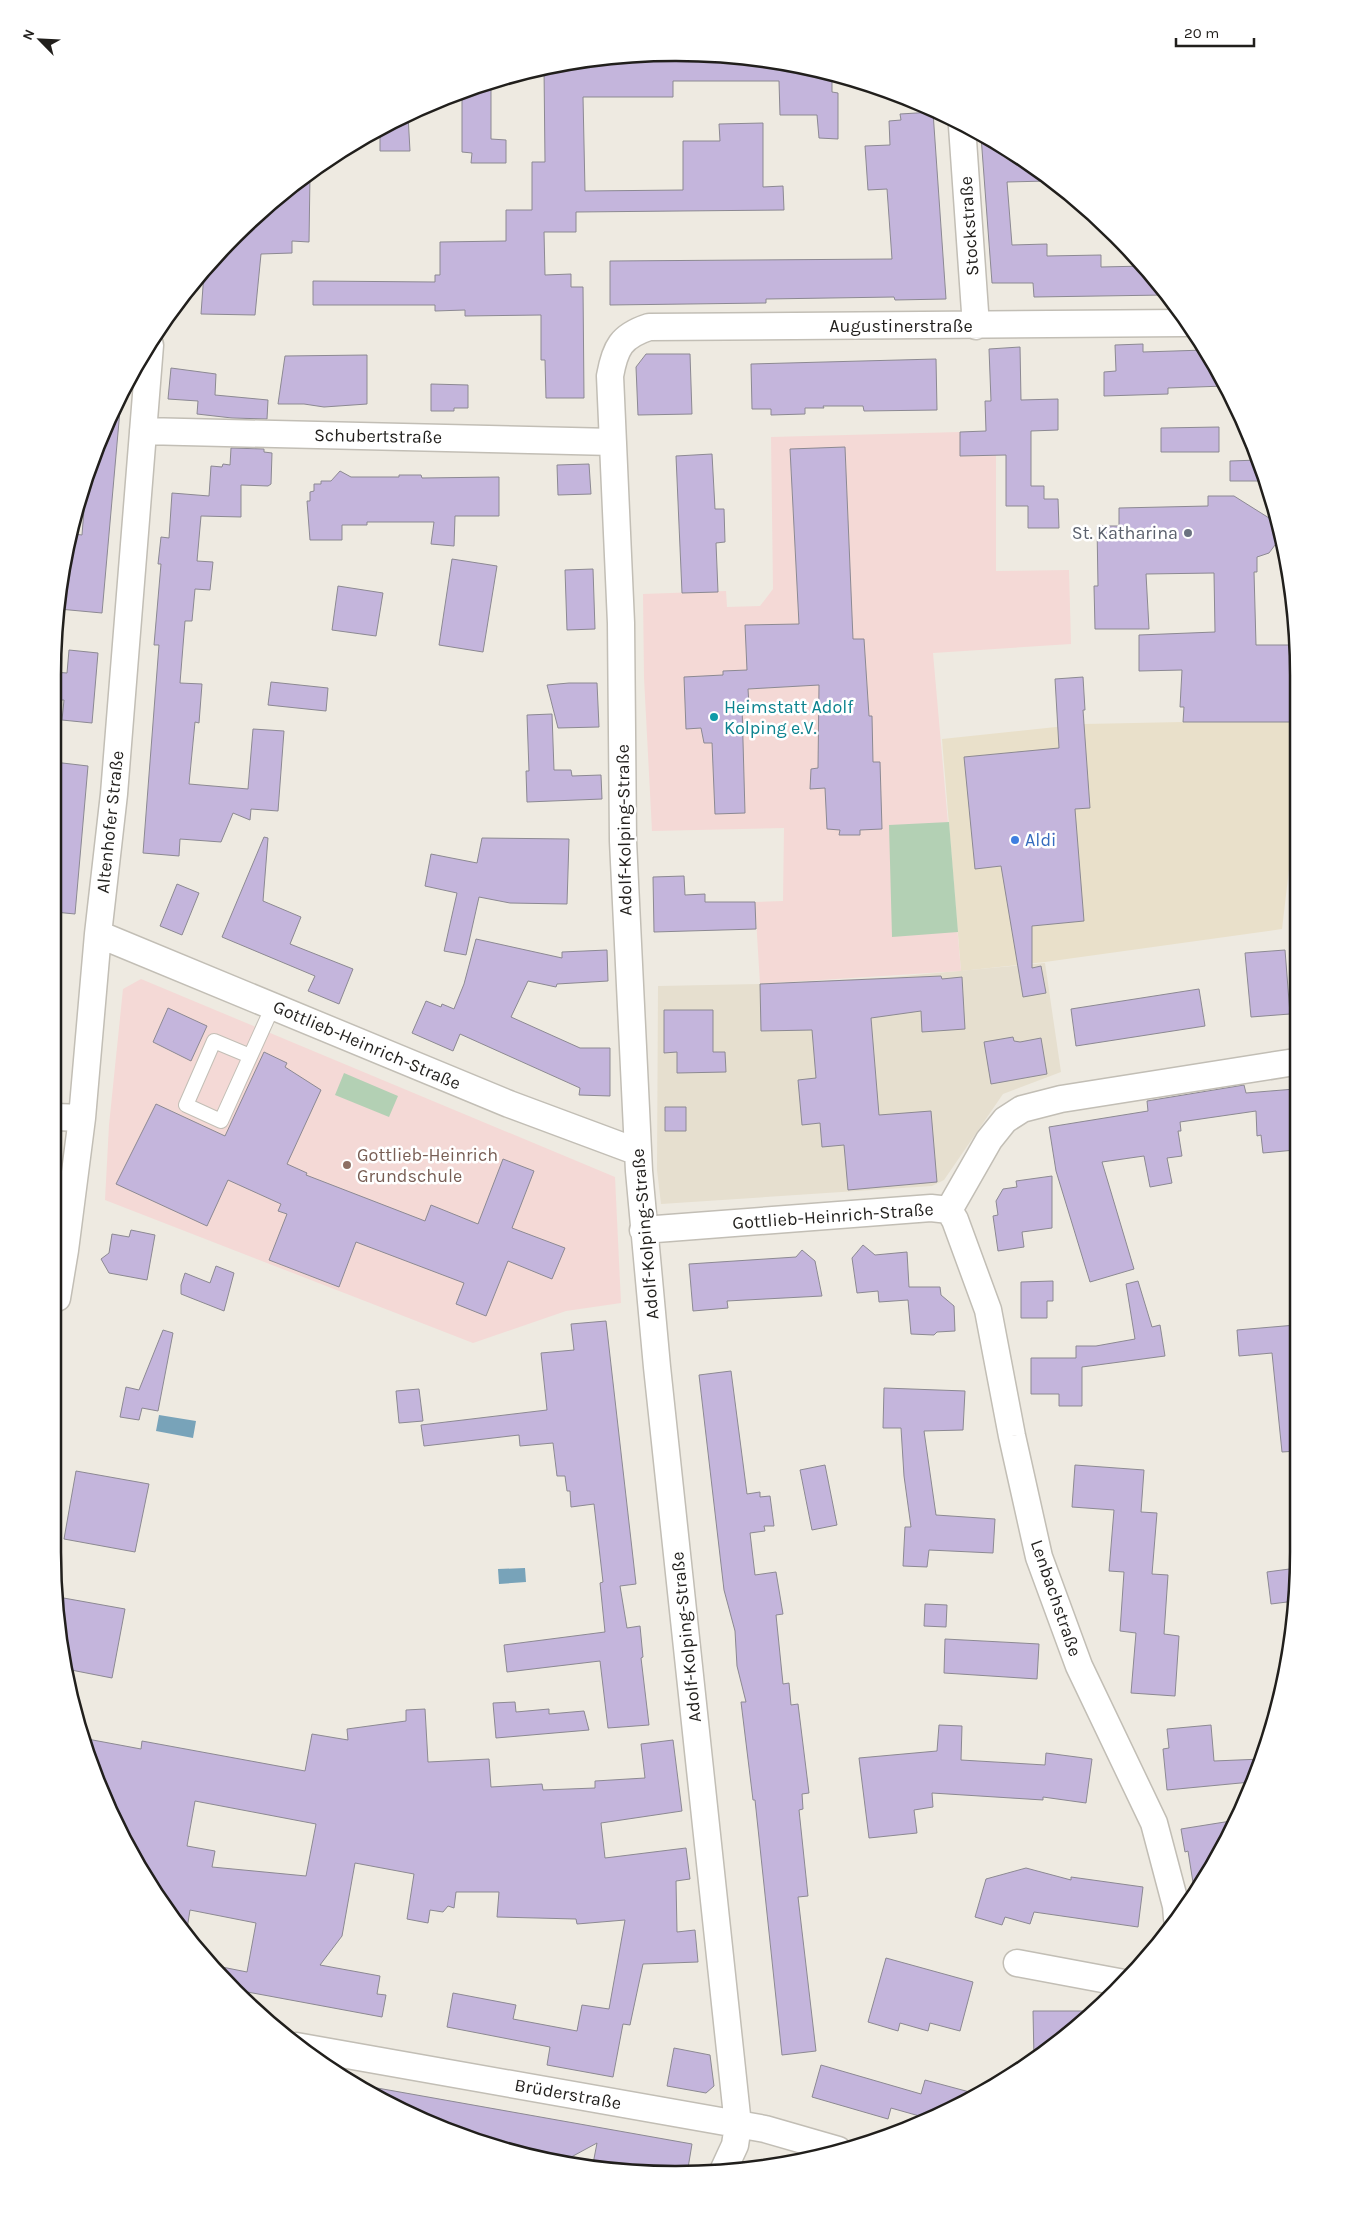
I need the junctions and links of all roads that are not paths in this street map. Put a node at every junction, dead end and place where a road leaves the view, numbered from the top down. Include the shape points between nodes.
1 (963, 133) edge
2 (1178, 323) edge
3 (976, 326) junction
4 (621, 342) joint
5 (149, 360) edge
6 (143, 431) junction
7 (613, 442) junction
8 (98, 934) junction
9 (272, 1006) junction
10 (250, 1056) junction
11 (1290, 1063) edge
12 (61, 1117) edge
13 (82, 1118) junction
14 (638, 1152) junction
15 (949, 1210) junction
16 (643, 1230) junction
17 (61, 1271) edge
18 (1176, 1907) edge
19 (1017, 1963) dead end
20 (1114, 1981) edge
21 (317, 2050) edge
22 (738, 2125) junction
23 (827, 2147) edge
24 (726, 2163) edge

1 - 3 street, Stockstraße
2 - 3 street, Augustinerstraße
3 - 4 street, Augustinerstraße via 649,327 633,332
4 - 7 street, Adolf-Kolping-Straße via 613,357 610,376
5 - 6 street, Altenhofer Straße
6 - 7 street, Schubertstraße
6 - 8 street, Altenhofer Straße via 117,756
7 - 14 street, Adolf-Kolping-Straße via 621,624 624,859
8 - 9 street, Gottlieb-Heinrich-Straße
8 - 13 street, Altenhofer Straße
9 - 10 lane
9 - 14 street, Gottlieb-Heinrich-Straße via 509,1104
10 - 10 lane via 221,1121 186,1105 214,1040
11 - 15 street, Gottlieb-Heinrich-Straße via 1061,1099 1022,1109 1005,1120 989,1140
12 - 13 street
13 - 17 street, Altenhofer Straße
14 - 16 street, Adolf-Kolping-Straße
15 - 16 street, Gottlieb-Heinrich-Straße via 921,1208
15 - 18 street, Lenbachstraße via 988,1310 1039,1557 1079,1666 1154,1823
16 - 22 street, Adolf-Kolping-Straße
19 - 20 street
21 - 22 street, Brüderstraße
22 - 23 street, Brüderstraße via 765,2129
22 - 24 street, Adolf-Kolping-Straße via 735,2146

